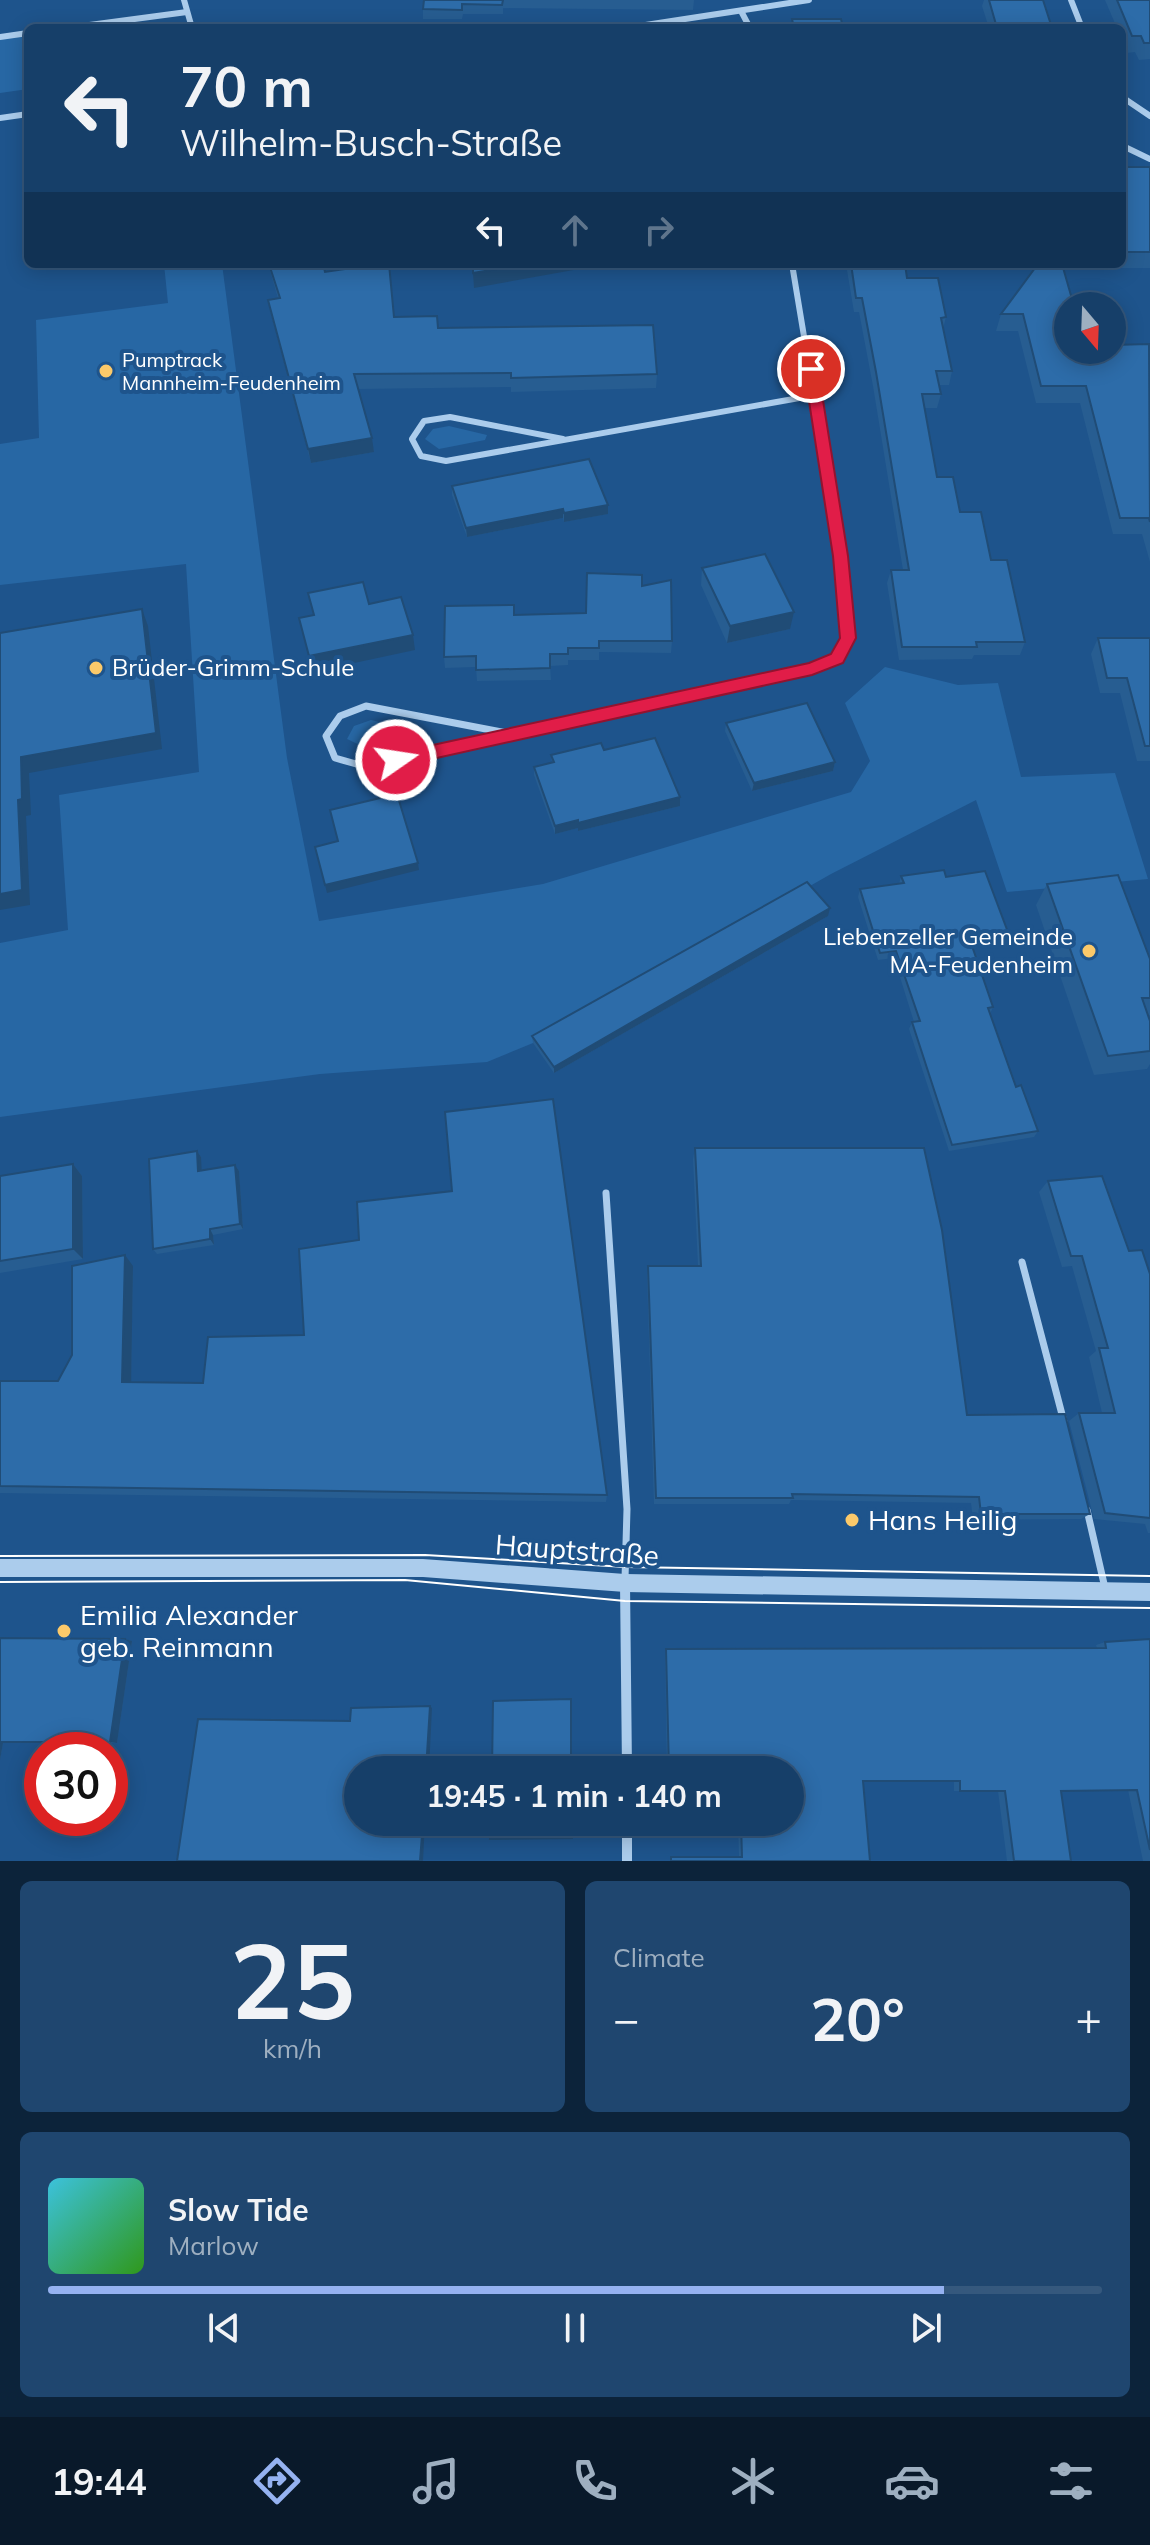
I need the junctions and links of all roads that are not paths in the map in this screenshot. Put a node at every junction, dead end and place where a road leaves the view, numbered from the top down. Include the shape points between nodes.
1 (184, 0) edge
2 (809, 0) edge
3 (1071, 0) edge
4 (741, 11) junction
5 (187, 12) junction
6 (97, 24) edge
7 (191, 24) edge
8 (653, 24) edge
9 (748, 24) edge
10 (1080, 24) edge
11 (24, 34) edge
12 (0, 37) edge
13 (1126, 100) edge
14 (24, 115) edge
15 (1150, 116) edge
16 (0, 118) edge
17 (1126, 147) edge
18 (1150, 159) edge
19 (793, 268) edge
20 (816, 395) junction
21 (563, 439) junction
22 (512, 734) junction
23 (606, 1193) dead end
24 (1022, 1262) dead end
25 (1065, 1426) edge
26 (1084, 1501) edge
27 (0, 1568) edge
28 (625, 1583) junction
29 (1105, 1592) junction
30 (1150, 1592) edge
31 (627, 1756) edge
32 (627, 1836) edge
33 (627, 1861) edge

1 - 5 street
2 - 4 street
3 - 10 street
4 - 8 street
4 - 9 street
5 - 6 street
5 - 7 street
11 - 12 street
13 - 15 street
14 - 16 street
17 - 18 street
19 - 20 street
20 - 21 street
20 - 22 street via 848,638 837,658 812,668
21 - 21 street via 450,417 424,421 412,439 421,456 446,461
22 - 22 street via 366,706 340,716 326,736 335,758 367,767
23 - 28 lane via 627,1509
24 - 25 lane
26 - 29 lane
27 - 28 street, Hauptstraße via 423,1568
28 - 29 street, Hauptstraße
28 - 31 street
29 - 30 street, Hauptstraße
32 - 33 street

